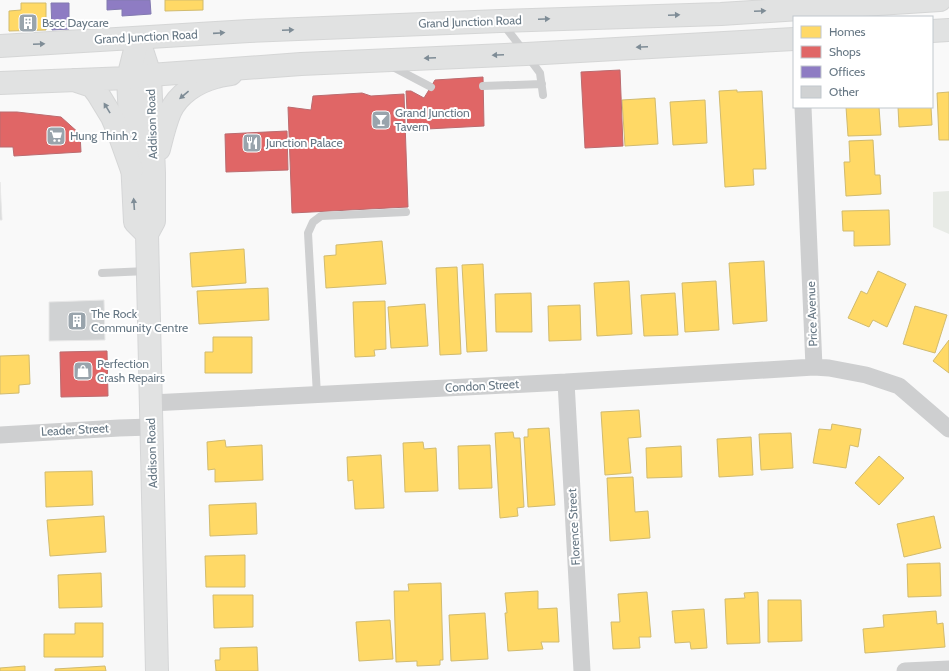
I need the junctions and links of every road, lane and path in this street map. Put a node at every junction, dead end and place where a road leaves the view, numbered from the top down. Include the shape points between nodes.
1 (940, 0) edge
2 (721, 7) edge
3 (800, 13) edge
4 (500, 20) junction
5 (949, 30) edge
6 (933, 31) edge
7 (138, 38) junction
8 (793, 39) edge
9 (722, 42) junction
10 (0, 46) edge
11 (526, 54) junction
12 (382, 61) junction
13 (301, 64) junction
14 (150, 75) junction
15 (128, 78) junction
16 (74, 80) junction
17 (0, 83) edge
18 (542, 84) junction
19 (483, 86) dead end
20 (431, 87) dead end
21 (543, 95) dead end
22 (803, 108) edge
23 (132, 170) junction
24 (154, 173) junction
25 (406, 212) dead end
26 (147, 234) junction
27 (147, 271) junction
28 (102, 273) dead end
29 (814, 366) junction
30 (566, 382) junction
31 (317, 395) junction
32 (151, 404) junction
33 (151, 427) junction
34 (949, 429) edge
35 (0, 434) edge
36 (949, 669) edge
37 (157, 671) edge
38 (582, 671) edge
39 (905, 671) edge

1 - 3 main road, Grand Junction Road
2 -> 3 main road, Grand Junction Road
4 -> 2 main road, Grand Junction Road
2 - 9 main road
7 -> 4 main road, Grand Junction Road
4 - 11 lane
5 - 6 main road
10 -> 7 main road, Grand Junction Road
7 - 14 main road, Addison Road
7 - 15 main road, Addison Road
8 - 9 main road
9 -> 11 main road
11 -> 12 main road
11 - 18 lane via 540,73
12 - 13 main road
12 - 20 lane
13 - 14 main road
13 -> 24 main road via 216,77 196,85 180,97 170,111
14 - 15 main road
14 - 24 main road, Addison Road
15 - 16 main road
15 - 23 main road, Addison Road
16 - 17 main road
23 -> 16 main road via 112,117 98,94 92,86
18 - 19 lane
18 - 21 lane
22 - 29 street, Price Avenue
26 -> 23 main road, Addison Road via 135,222
24 - 26 main road, Addison Road via 154,221
25 - 31 lane via 322,216 313,222 308,233
26 - 27 main road, Addison Road
27 - 28 lane
27 - 32 main road, Addison Road
29 - 30 street, Condon Street
29 - 34 street via 866,375 899,386
30 - 31 street, Condon Street
30 - 38 street, Florence Street
31 - 32 street, Condon Street
32 - 33 main road, Addison Road
33 - 35 street, Leader Street
33 - 37 main road, Addison Road
36 - 39 street

